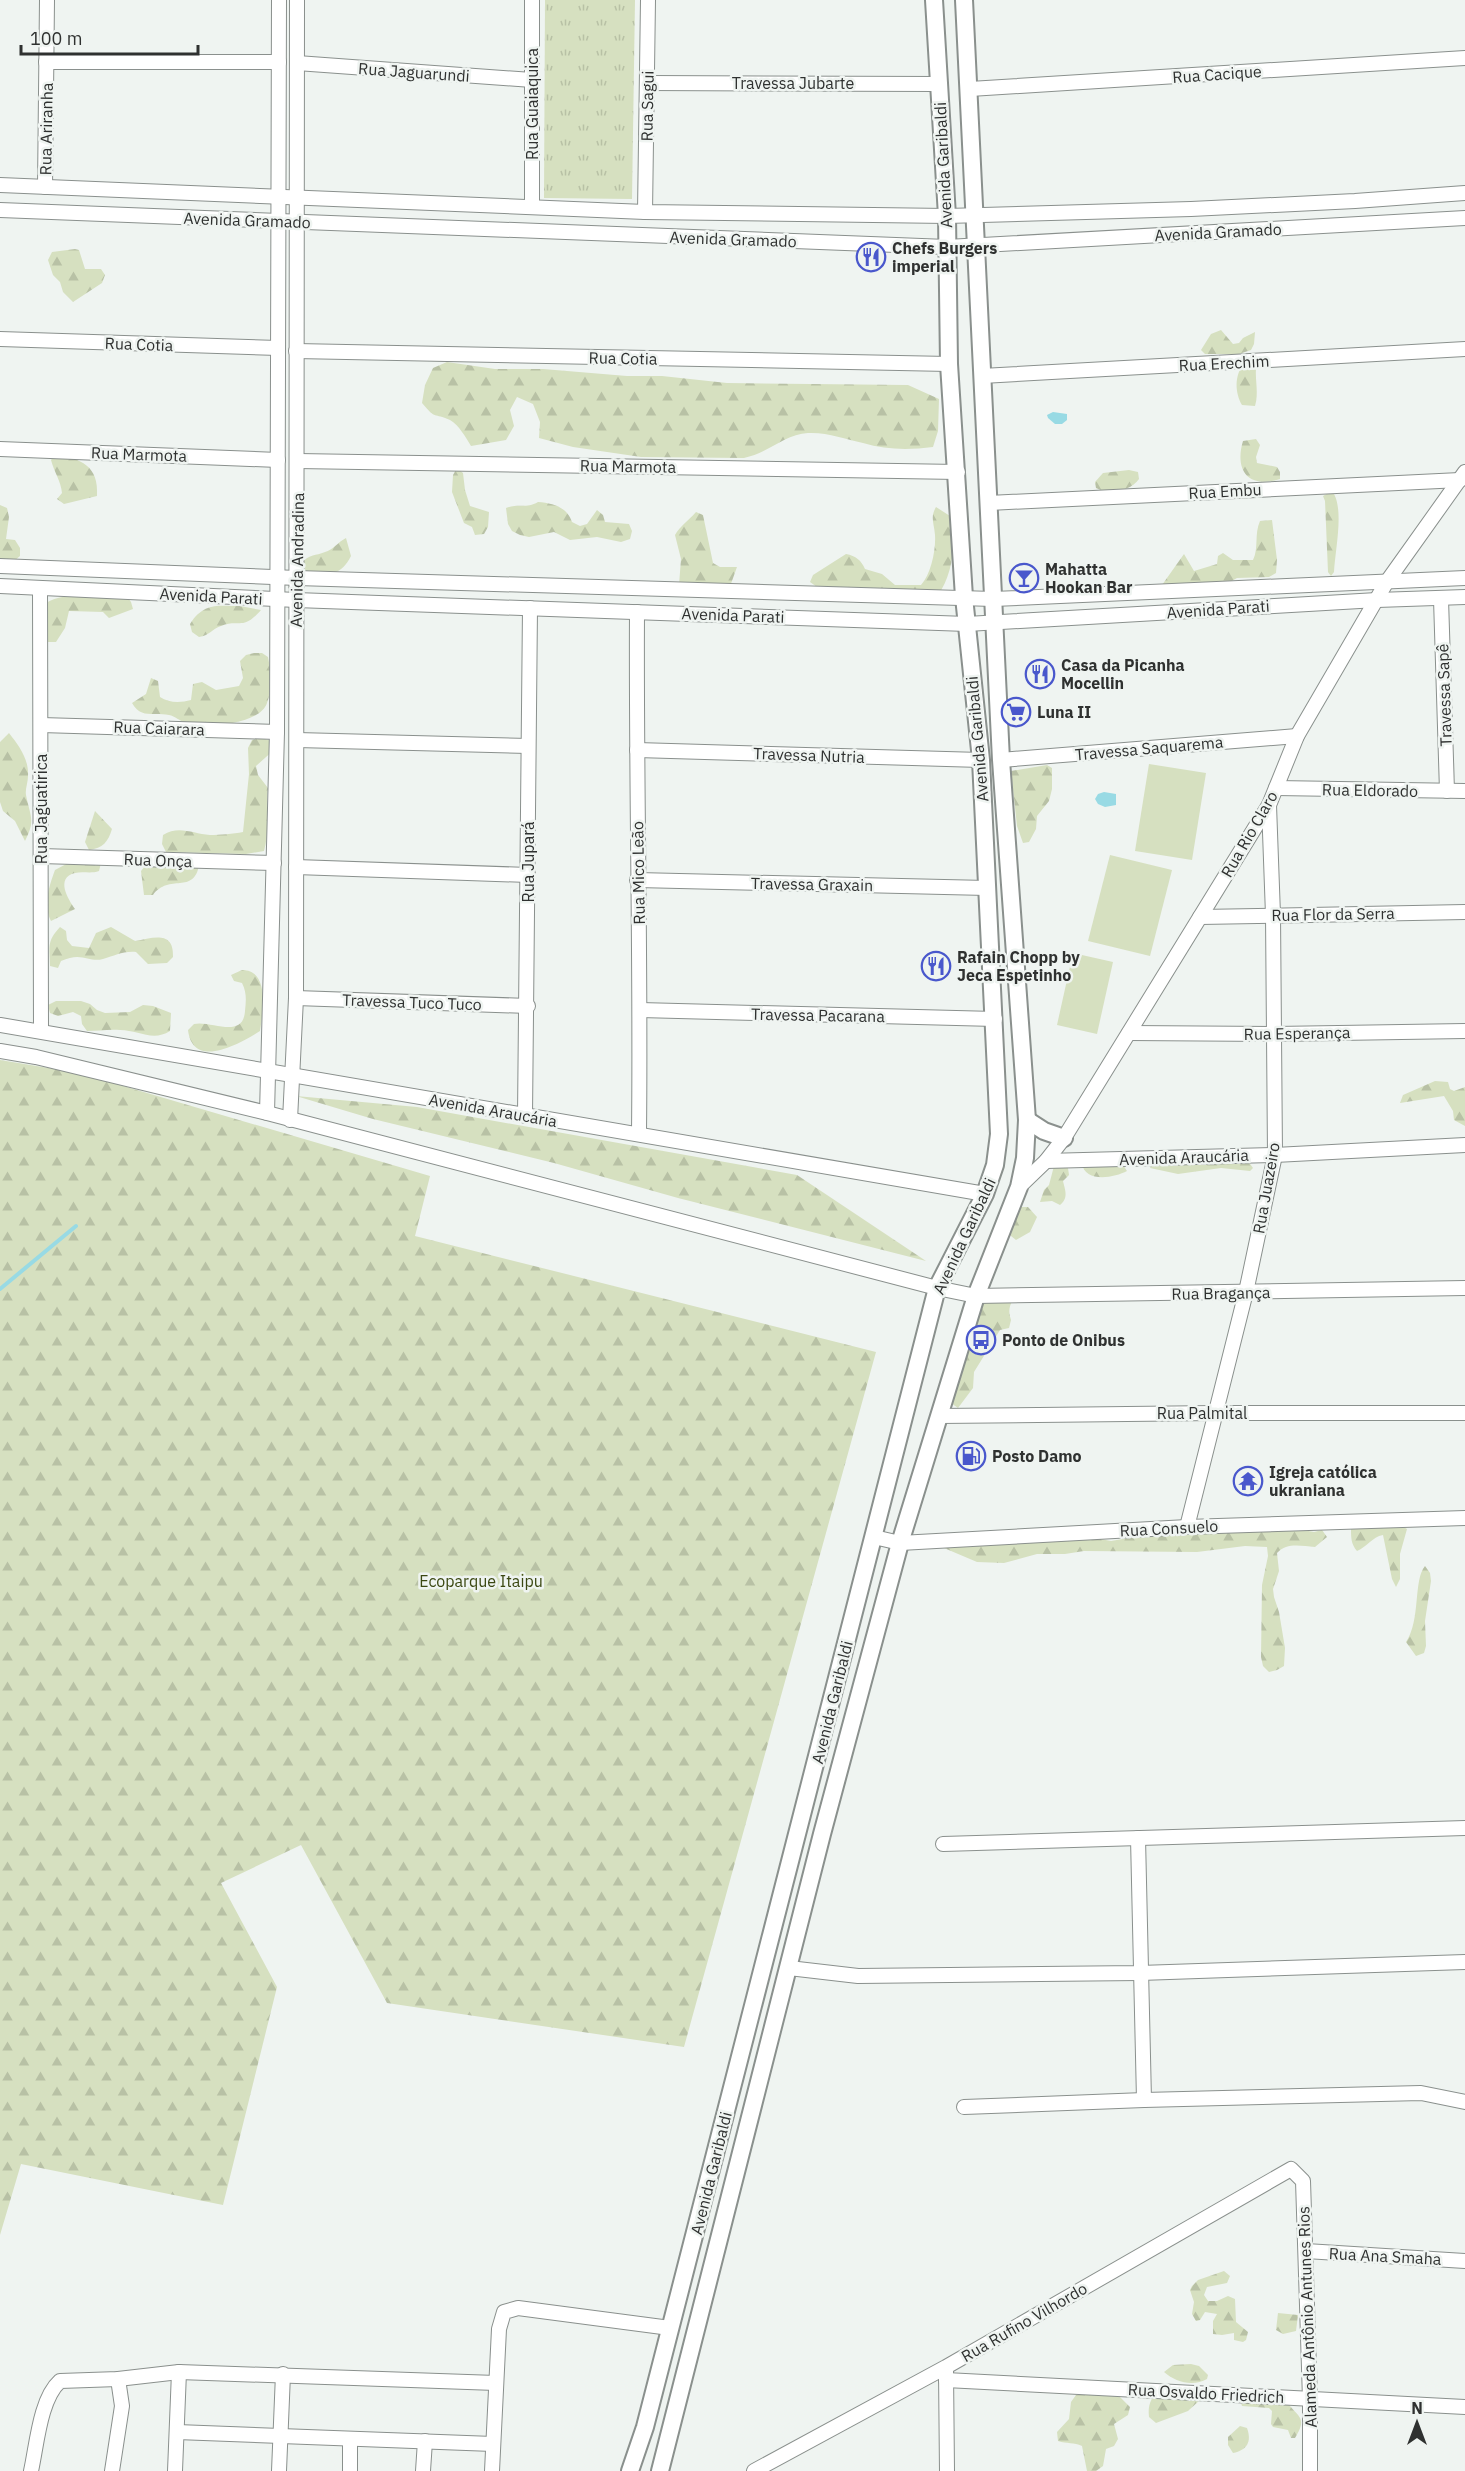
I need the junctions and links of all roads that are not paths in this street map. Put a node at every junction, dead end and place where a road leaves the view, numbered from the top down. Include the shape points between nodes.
1 (47, 0) edge
2 (279, 0) edge
3 (297, 0) edge
4 (532, 0) edge
5 (648, 0) edge
6 (934, 0) edge
7 (964, 0) edge
8 (1465, 58) edge
9 (46, 62) junction
10 (279, 62) junction
11 (297, 63) junction
12 (532, 80) junction
13 (648, 83) junction
14 (939, 84) junction
15 (970, 89) junction
16 (0, 185) edge
17 (45, 187) junction
18 (1465, 193) edge
19 (280, 197) junction
20 (298, 197) junction
21 (1355, 201) junction
22 (532, 207) junction
23 (1191, 209) junction
24 (0, 210) edge
25 (645, 212) junction
26 (974, 215) junction
27 (947, 216) junction
28 (1465, 218) edge
29 (280, 222) junction
30 (297, 222) junction
31 (1358, 224) junction
32 (1194, 233) junction
33 (947, 247) junction
34 (976, 247) junction
35 (0, 339) edge
36 (278, 348) junction
37 (1465, 349) edge
38 (296, 351) junction
39 (949, 364) junction
40 (982, 376) junction
41 (0, 449) edge
42 (278, 460) junction
43 (298, 461) junction
44 (957, 472) junction
45 (1463, 476) edge
46 (989, 502) junction
47 (0, 566) edge
48 (278, 577) junction
49 (297, 578) junction
50 (1465, 578) edge
51 (1386, 582) junction
52 (0, 586) edge
53 (40, 588) junction
54 (964, 597) junction
55 (1465, 597) edge
56 (278, 599) junction
57 (993, 599) junction
58 (1441, 599) junction
59 (296, 600) junction
60 (1377, 600) junction
61 (530, 608) junction
62 (637, 612) junction
63 (994, 623) junction
64 (967, 624) junction
65 (41, 725) junction
66 (277, 732) junction
67 (1297, 736) junction
68 (297, 740) junction
69 (528, 746) junction
70 (637, 750) junction
71 (981, 760) junction
72 (1001, 760) junction
73 (1276, 788) junction
74 (1447, 790) junction
75 (1465, 791) edge
76 (1269, 805) junction
77 (41, 856) junction
78 (274, 863) junction
79 (296, 867) junction
80 (528, 875) junction
81 (637, 880) junction
82 (987, 888) junction
83 (1465, 912) edge
84 (1274, 915) junction
85 (1200, 917) junction
86 (296, 998) junction
87 (528, 1006) junction
88 (640, 1010) junction
89 (995, 1019) junction
90 (0, 1025) edge
91 (1465, 1030) edge
92 (41, 1031) junction
93 (1129, 1033) junction
94 (1275, 1034) junction
95 (0, 1051) edge
96 (269, 1071) junction
97 (293, 1075) junction
98 (267, 1113) junction
99 (525, 1116) junction
100 (290, 1120) junction
101 (1027, 1120) junction
102 (639, 1133) junction
103 (1064, 1138) junction
104 (1465, 1145) edge
105 (1275, 1155) junction
106 (1046, 1161) junction
107 (1019, 1187) junction
108 (985, 1194) junction
109 (1008, 1215) junction
110 (937, 1288) junction
111 (1465, 1288) edge
112 (1246, 1292) junction
113 (976, 1296) junction
114 (1216, 1413) junction
115 (1465, 1413) edge
116 (939, 1416) junction
117 (1465, 1518) edge
118 (1187, 1527) junction
119 (874, 1537) junction
120 (900, 1543) junction
121 (1465, 1828) edge
122 (1138, 1838) junction
123 (943, 1844) dead end
124 (794, 1849) junction
125 (817, 1856) junction
126 (1465, 1962) edge
127 (789, 1968) junction
128 (1140, 1973) junction
129 (1144, 2100) junction
130 (1465, 2102) edge
131 (964, 2107) dead end
132 (1291, 2169) joint
133 (1306, 2251) junction
134 (1465, 2260) edge
135 (670, 2328) junction
136 (179, 2373) junction
137 (283, 2374) junction
138 (946, 2374) junction
139 (118, 2379) junction
140 (496, 2383) junction
141 (1310, 2399) junction
142 (1465, 2407) edge
143 (177, 2432) junction
144 (280, 2437) junction
145 (350, 2439) junction
146 (425, 2442) junction
147 (493, 2444) junction
148 (31, 2471) edge
149 (112, 2471) edge
150 (175, 2471) edge
151 (279, 2471) edge
152 (350, 2471) edge
153 (423, 2471) edge
154 (492, 2471) edge
155 (630, 2471) edge
156 (660, 2471) edge
157 (754, 2471) edge
158 (947, 2471) edge
159 (1310, 2471) edge

1 - 9 street, Rua Ariranha
2 - 10 street, Avenida Andradina
3 - 11 street, Avenida Andradina
4 - 12 street, Rua Guaiaquica
5 - 13 street, Rua Sagui
6 - 14 main road, Avenida Garibaldi
7 - 15 main road, Avenida Garibaldi
8 - 15 street, Rua Cacique
9 - 10 street
9 - 17 street, Rua Ariranha
10 - 19 street, Avenida Andradina
11 - 12 street, Rua Jaguarundi
11 - 20 street, Avenida Andradina
12 - 22 street, Rua Guaiaquica
13 - 14 street, Travessa Jubarte
13 - 25 street, Rua Sagui
14 - 27 main road, Avenida Garibaldi
15 - 26 main road, Avenida Garibaldi
16 - 17 street, Avenida Gramado
17 - 19 street, Avenida Gramado
18 - 21 street, Avenida Gramado
19 - 20 street, Avenida Gramado
19 - 29 street, Avenida Andradina
20 - 22 street, Avenida Gramado
20 - 30 street, Avenida Andradina
21 - 23 street, Avenida Gramado
21 - 31 street
22 - 25 street, Avenida Gramado
23 - 26 street, Avenida Gramado
23 - 32 street
24 - 29 street, Avenida Gramado
25 - 27 street, Avenida Gramado
26 - 27 street, Avenida Gramado
26 - 34 main road, Avenida Garibaldi
27 - 33 main road, Avenida Garibaldi
28 - 31 street, Avenida Gramado
29 - 30 street, Avenida Gramado
29 - 36 street, Avenida Andradina
30 - 33 street, Avenida Gramado
30 - 38 street, Avenida Andradina
31 - 32 street, Avenida Gramado
32 - 34 street, Avenida Gramado
33 - 34 street, Avenida Gramado
33 - 39 main road, Avenida Garibaldi
34 - 40 main road, Avenida Garibaldi
35 - 36 street, Rua Cotia
36 - 42 street, Avenida Andradina
37 - 40 street, Rua Erechim
38 - 39 street, Rua Cotia
38 - 43 street, Avenida Andradina
39 - 44 main road, Avenida Garibaldi
40 - 46 main road, Avenida Garibaldi
41 - 42 street, Rua Marmota
42 - 48 street, Avenida Andradina
43 - 44 street, Rua Marmota
43 - 49 street, Avenida Andradina
44 - 54 main road, Avenida Garibaldi
45 - 46 street, Rua Embu
45 - 51 street, Rua Rio Claro
46 - 57 main road, Avenida Garibaldi
47 - 48 street, Avenida Parati
48 - 49 street, Avenida Parati
48 - 56 street, Avenida Andradina
49 - 54 street, Avenida Parati
49 - 59 street, Avenida Andradina
50 - 51 street, Avenida Parati
51 - 57 street, Avenida Parati
51 - 60 street, Rua Rio Claro
52 - 53 street, Avenida Parati
53 - 56 street, Avenida Parati
53 - 65 street, Rua Jaguatirica
54 - 57 street, Avenida Parati
54 - 64 main road, Avenida Garibaldi
55 - 58 street, Avenida Parati
56 - 59 street, Avenida Parati
56 - 66 street, Avenida Andradina
57 - 63 main road, Avenida Garibaldi
58 - 60 street, Avenida Parati
58 - 74 street, Travessa Sapê
59 - 61 street, Avenida Parati
59 - 68 street, Avenida Andradina
60 - 63 street, Avenida Parati
60 - 67 street, Rua Rio Claro
61 - 62 street, Avenida Parati
61 - 69 street, Rua Jupará
62 - 64 street, Avenida Parati
62 - 70 street, Rua Mico Leão
63 - 64 street, Avenida Parati
63 - 72 main road, Avenida Garibaldi
64 - 71 main road, Avenida Garibaldi
65 - 66 street, Rua Caiarara
65 - 77 street, Rua Jaguatirica
66 - 78 street, Avenida Andradina
67 - 72 street, Travessa Saquarema
67 - 73 street, Rua Rio Claro
68 - 69 street
68 - 79 street, Avenida Andradina
69 - 80 street, Rua Jupará
70 - 71 street, Travessa Nutria
70 - 81 street, Rua Mico Leão
71 - 82 main road, Avenida Garibaldi
72 - 101 main road, Avenida Garibaldi
73 - 74 street, Rua Eldorado
73 - 76 street, Rua Rio Claro
74 - 75 street, Rua Eldorado
76 - 84 street, Rua Juazeiro
76 - 85 street, Rua Rio Claro
77 - 78 street, Rua Onça
77 - 92 street, Rua Jaguatirica
78 - 96 street, Avenida Andradina
79 - 80 street
79 - 86 street, Avenida Andradina
80 - 87 street, Rua Jupará
81 - 82 street, Travessa Graxain
81 - 88 street, Rua Mico Leão
82 - 89 main road, Avenida Garibaldi
83 - 84 street, Rua Flor da Serra
84 - 85 street, Rua Flor da Serra
84 - 94 street, Rua Juazeiro
85 - 93 street, Rua Rio Claro
86 - 87 street, Travessa Tuco Tuco
86 - 97 street, Avenida Andradina
87 - 99 street, Rua Jupará
88 - 89 street, Travessa Pacarana
88 - 102 street, Rua Mico Leão
89 - 108 main road, Avenida Garibaldi via 999,1134 995,1165
90 - 92 street, Avenida Araucária
91 - 94 street, Rua Esperança
92 - 96 street, Avenida Araucária
93 - 94 street, Rua Esperança
93 - 103 street, Rua Rio Claro
94 - 105 street, Rua Juazeiro
95 - 98 street
96 - 97 street, Avenida Araucária
96 - 98 street, Avenida Andradina
97 - 99 street, Avenida Araucária
97 - 100 street, Avenida Andradina
98 - 100 street
99 - 102 street, Avenida Araucária
100 - 110 street
101 - 103 main road
101 - 107 main road, Avenida Garibaldi
102 - 108 street, Avenida Araucária
103 - 106 street, Rua Rio Claro
104 - 105 street, Avenida Araucária
105 - 106 street, Avenida Araucária
105 - 112 street, Rua Juazeiro
106 - 107 street, Rua Rio Claro
107 - 109 main road, Avenida Garibaldi
108 - 109 main road via 998,1200
108 - 110 main road, Avenida Garibaldi
109 - 113 main road, Avenida Garibaldi
110 - 113 street, Rua Bragança
110 - 119 main road, Avenida Garibaldi
111 - 112 street, Rua Bragança
112 - 113 street, Rua Bragança
112 - 114 street, Rua Juazeiro
113 - 116 main road, Avenida Garibaldi
114 - 115 street, Rua Palmital
114 - 116 street, Rua Palmital
114 - 118 street, Rua Juazeiro
116 - 120 main road, Avenida Garibaldi
117 - 118 street, Rua Consuelo
118 - 120 street, Rua Consuelo
119 - 120 street, Rua Consuelo
119 - 124 main road, Avenida Garibaldi
120 - 125 main road, Avenida Garibaldi
121 - 122 street
122 - 123 street
122 - 128 street
124 - 125 main road
124 - 135 main road, Avenida Garibaldi
125 - 127 main road, Avenida Garibaldi
126 - 128 street
127 - 128 street via 858,1976
127 - 156 main road, Avenida Garibaldi
128 - 129 street
129 - 130 street via 1421,2093
129 - 131 street
132 - 133 street, Alameda Antônio Antunes Rios via 1303,2181
132 - 138 street, Rua Rufino Vilhordo
133 - 134 street, Rua Ana Smaha
133 - 141 street, Alameda Antônio Antunes Rios
135 - 140 street via 518,2308 504,2312 499,2329
135 - 155 main road, Avenida Garibaldi
136 - 137 street
136 - 139 street
136 - 143 street
137 - 140 street
137 - 144 street
138 - 141 street, Rua Osvaldo Friedrich
138 - 157 street, Rua Rufino Vilhordo
138 - 158 street
139 - 148 street via 60,2381 52,2388
139 - 149 street via 122,2406
140 - 147 street
141 - 142 street, Rua Osvaldo Friedrich
141 - 159 street, Alameda Antônio Antunes Rios
143 - 144 street
143 - 150 street
144 - 145 street
144 - 151 street
145 - 146 street
145 - 152 street
146 - 147 street
146 - 153 street
147 - 154 street

